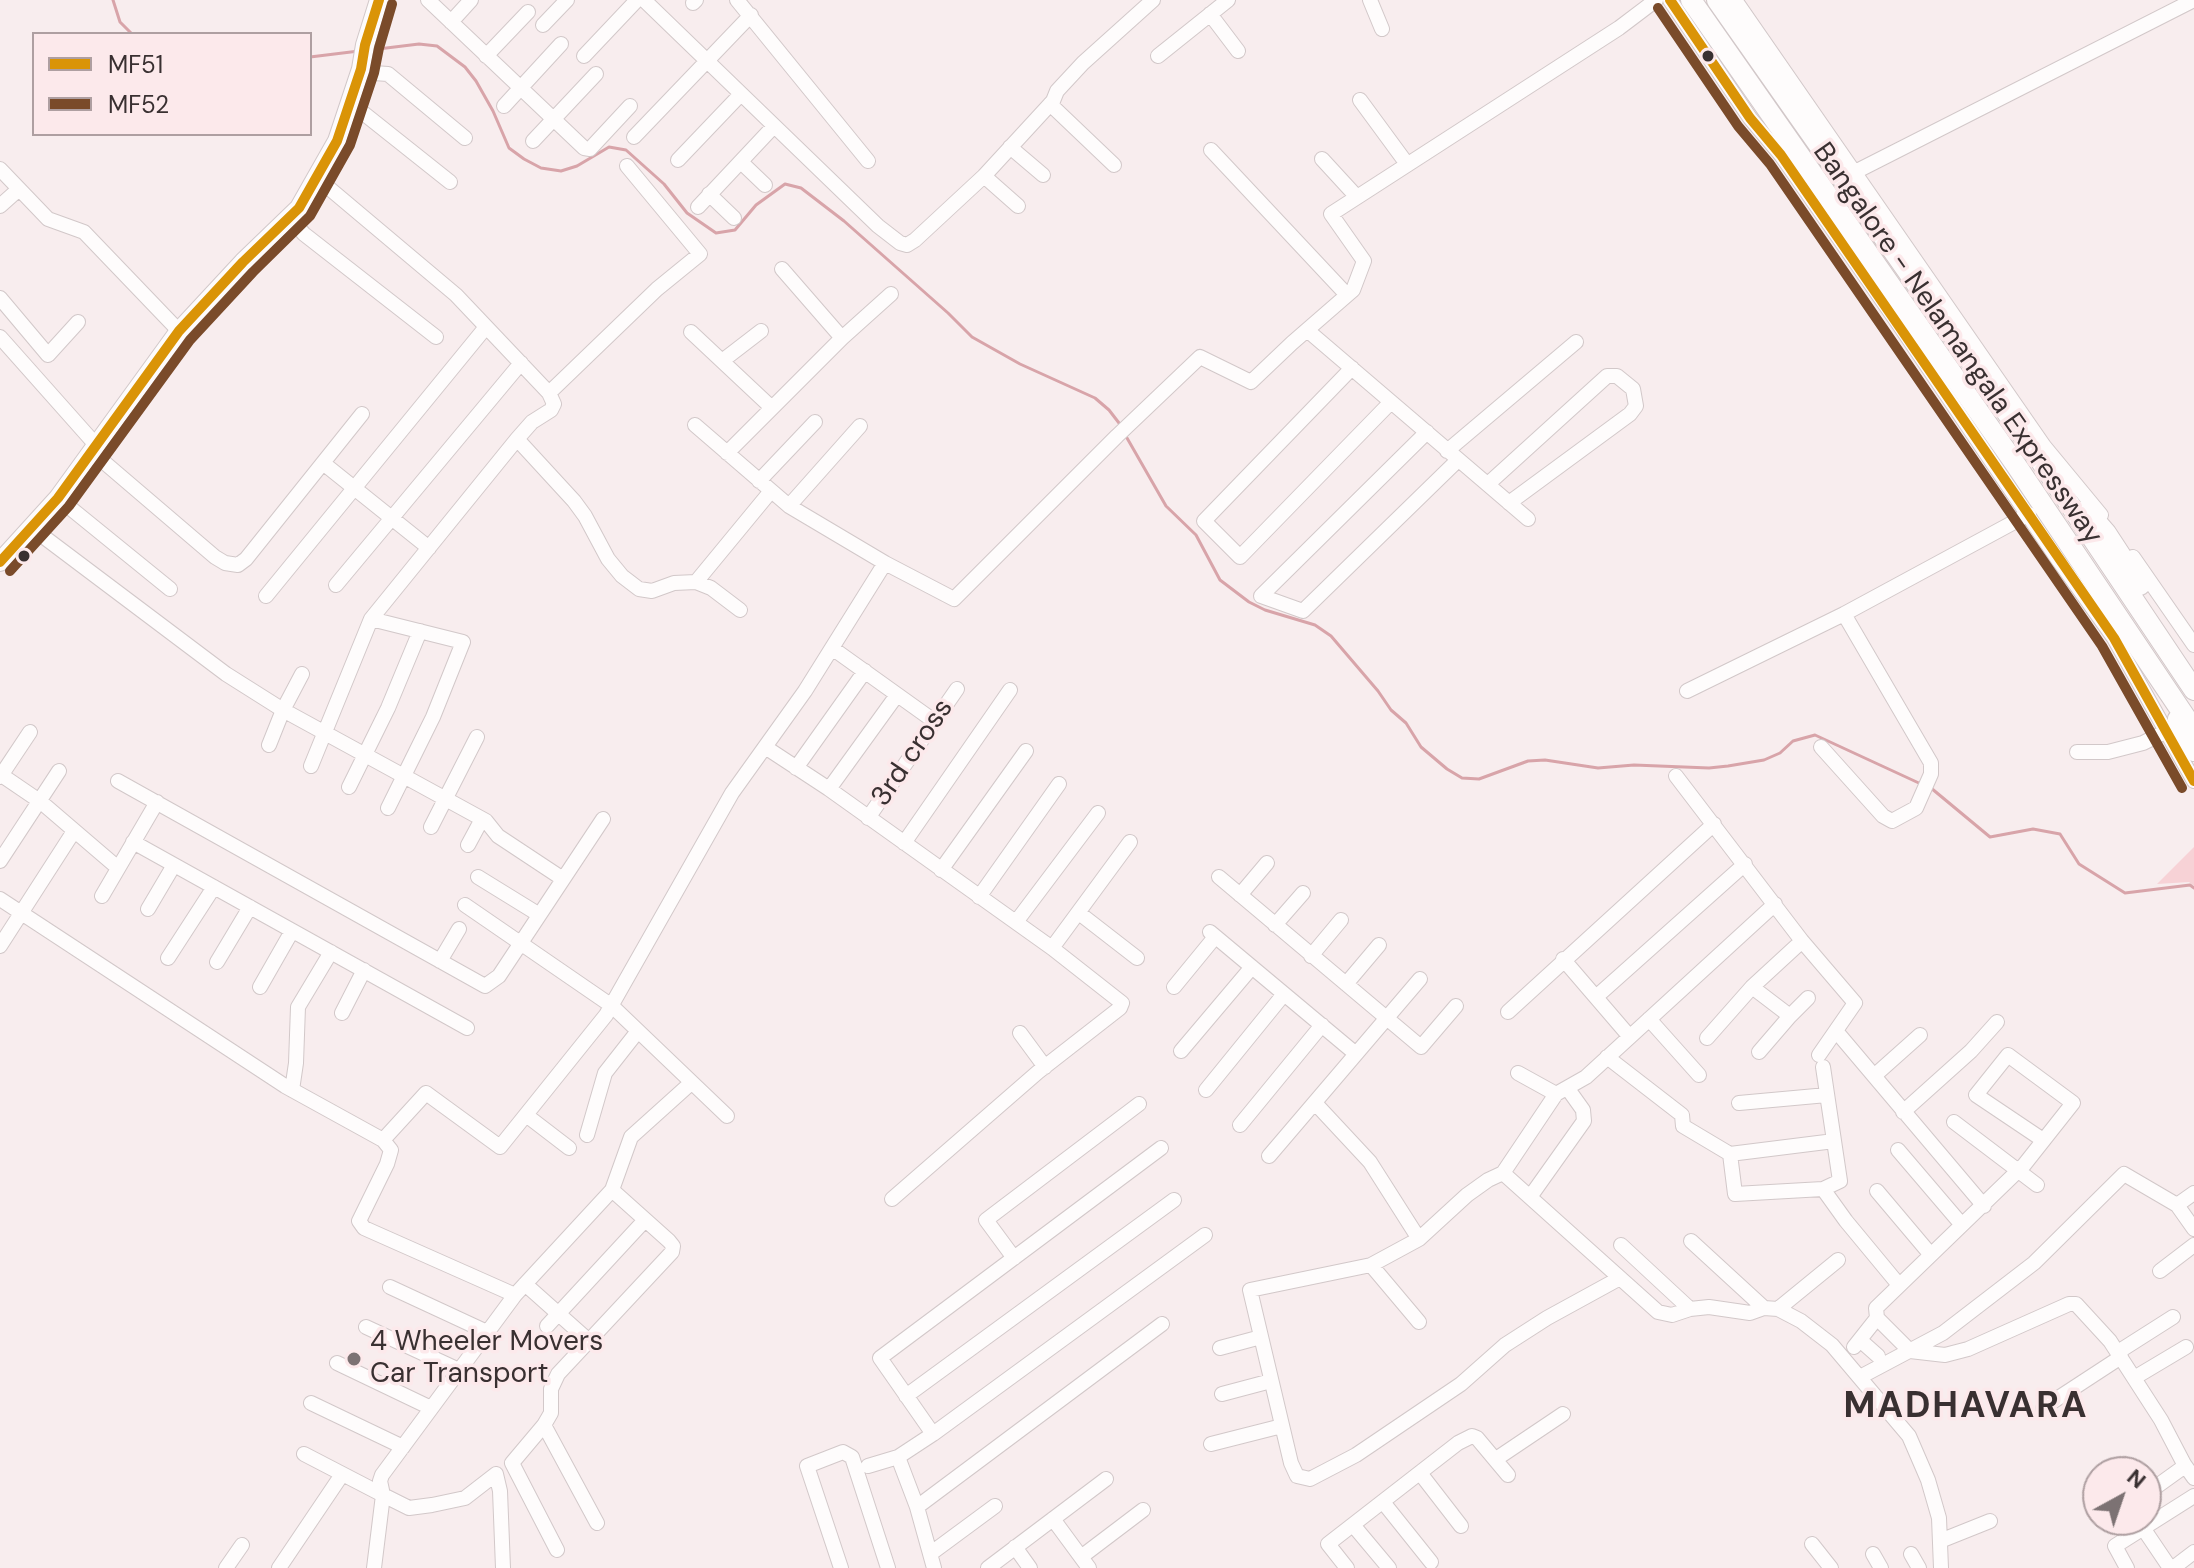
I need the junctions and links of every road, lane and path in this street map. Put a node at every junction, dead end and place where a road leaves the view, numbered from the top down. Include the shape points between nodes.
1 (379, 0) edge
2 (428, 0) edge
3 (471, 0) edge
4 (567, 0) edge
5 (637, 0) edge
6 (644, 0) edge
7 (737, 0) edge
8 (1153, 0) edge
9 (1370, 0) edge
10 (1656, 0) edge
11 (1670, 0) edge
12 (1691, 0) edge
13 (1717, 0) edge
14 (1735, 0) edge
15 (2194, 0) edge
16 (1223, 1) edge
17 (528, 12) dead end
18 (1210, 14) junction
19 (751, 15) junction
20 (451, 22) junction
21 (543, 25) dead end
22 (1382, 29) dead end
23 (561, 44) dead end
24 (1238, 51) dead end
25 (486, 56) junction
26 (584, 56) dead end
27 (1158, 56) dead end
28 (707, 60) junction
29 (360, 70) junction
30 (596, 74) dead end
31 (521, 89) junction
32 (741, 94) junction
33 (1360, 100) dead end
34 (1050, 104) junction
35 (504, 106) dead end
36 (630, 106) dead end
37 (349, 107) junction
38 (554, 119) junction
39 (774, 126) junction
40 (634, 137) dead end
41 (465, 138) dead end
42 (533, 141) dead end
43 (1010, 147) junction
44 (1211, 150) dead end
45 (1322, 159) dead end
46 (678, 160) dead end
47 (868, 161) dead end
48 (741, 162) junction
49 (1407, 164) junction
50 (1114, 165) dead end
51 (627, 166) dead end
52 (0, 169) edge
53 (1855, 172) junction
54 (1043, 175) dead end
55 (984, 176) junction
56 (317, 178) junction
57 (450, 182) dead end
58 (765, 185) dead end
59 (19, 189) junction
60 (709, 194) junction
61 (1356, 196) junction
62 (0, 206) edge
63 (1018, 206) dead end
64 (698, 207) dead end
65 (290, 218) junction
66 (734, 218) dead end
67 (782, 269) dead end
68 (891, 294) dead end
69 (1347, 295) junction
70 (0, 298) edge
71 (78, 322) dead end
72 (486, 327) junction
73 (1307, 330) junction
74 (179, 331) junction
75 (761, 331) dead end
76 (691, 332) dead end
77 (0, 337) edge
78 (436, 337) dead end
79 (842, 338) junction
80 (1576, 342) dead end
81 (722, 361) junction
82 (521, 363) junction
83 (1352, 368) junction
84 (549, 393) junction
85 (1391, 402) junction
86 (772, 408) junction
87 (362, 414) dead end
88 (815, 422) dead end
89 (695, 425) dead end
90 (860, 426) dead end
91 (1427, 432) junction
92 (517, 439) junction
93 (94, 448) junction
94 (727, 453) junction
95 (2036, 454) junction
96 (1452, 456) junction
97 (323, 463) junction
98 (759, 481) junction
99 (1488, 484) junction
100 (355, 489) junction
101 (771, 491) junction
102 (58, 498) junction
103 (1509, 503) junction
104 (789, 506) junction
105 (2029, 514) junction
106 (391, 517) junction
107 (1528, 519) dead end
108 (32, 528) junction
109 (429, 548) junction
110 (0, 562) edge
111 (885, 563) junction
112 (696, 582) junction
113 (336, 585) dead end
114 (170, 589) dead end
115 (266, 596) dead end
116 (740, 610) dead end
117 (1844, 614) junction
118 (371, 619) junction
119 (420, 631) junction
120 (2194, 645) edge
121 (832, 648) junction
122 (2194, 667) edge
123 (865, 671) junction
124 (302, 674) dead end
125 (2160, 681) junction
126 (957, 689) dead end
127 (1010, 690) dead end
128 (2194, 690) edge
129 (1687, 691) dead end
130 (897, 695) junction
131 (283, 710) junction
132 (934, 721) junction
133 (2194, 730) edge
134 (30, 732) dead end
135 (2165, 732) junction
136 (324, 733) junction
137 (477, 737) dead end
138 (269, 745) dead end
139 (765, 747) junction
140 (1821, 747) dead end
141 (1026, 751) dead end
142 (2194, 751) edge
143 (2077, 752) dead end
144 (365, 755) junction
145 (311, 766) dead end
146 (796, 768) junction
147 (59, 771) dead end
148 (0, 775) edge
149 (1676, 776) dead end
150 (405, 777) junction
151 (118, 781) dead end
152 (2194, 781) edge
153 (1059, 784) dead end
154 (349, 787) dead end
155 (829, 789) junction
156 (446, 799) junction
157 (41, 802) junction
158 (157, 802) junction
159 (388, 808) dead end
160 (1098, 813) dead end
161 (868, 818) junction
162 (482, 819) junction
163 (603, 819) dead end
164 (1714, 824) junction
165 (431, 827) dead end
166 (74, 831) junction
167 (133, 842) junction
168 (1130, 842) dead end
169 (904, 843) junction
170 (468, 845) dead end
171 (0, 861) edge
172 (1267, 863) dead end
173 (1745, 864) junction
174 (174, 865) junction
175 (118, 868) junction
176 (941, 870) junction
177 (478, 877) dead end
178 (1219, 877) dead end
179 (563, 879) junction
180 (214, 887) junction
181 (1303, 893) dead end
182 (1240, 895) junction
183 (102, 896) dead end
184 (979, 897) junction
185 (0, 899) edge
186 (1775, 904) junction
187 (465, 905) dead end
188 (250, 907) junction
189 (148, 909) dead end
190 (21, 913) junction
191 (1079, 913) junction
192 (538, 914) junction
193 (1341, 920) dead end
194 (1016, 922) junction
195 (1275, 925) junction
196 (459, 929) dead end
197 (292, 931) junction
198 (521, 941) junction
199 (1802, 941) junction
200 (1379, 945) dead end
201 (0, 946) edge
202 (1052, 948) junction
203 (331, 952) junction
204 (1311, 956) junction
205 (168, 958) dead end
206 (1137, 958) dead end
207 (1563, 959) junction
208 (440, 961) junction
209 (217, 962) dead end
210 (1252, 967) junction
211 (364, 970) junction
212 (1420, 979) dead end
213 (1346, 984) junction
214 (260, 987) dead end
215 (1174, 987) dead end
216 (1752, 987) junction
217 (1284, 994) junction
218 (1596, 997) junction
219 (1808, 998) dead end
220 (612, 1006) junction
221 (1456, 1006) dead end
222 (1508, 1012) dead end
223 (342, 1013) dead end
224 (1790, 1016) junction
225 (1386, 1019) junction
226 (1649, 1019) junction
227 (1997, 1022) dead end
228 (1322, 1025) junction
229 (467, 1028) dead end
230 (638, 1031) junction
231 (1836, 1031) junction
232 (1020, 1033) dead end
233 (1920, 1035) dead end
234 (1630, 1037) junction
235 (1707, 1038) dead end
236 (1181, 1051) dead end
237 (1759, 1052) dead end
238 (1356, 1054) junction
239 (1607, 1057) junction
240 (1045, 1067) junction
241 (1518, 1073) dead end
242 (1699, 1075) dead end
243 (1874, 1076) junction
244 (691, 1083) junction
245 (292, 1090) junction
246 (1206, 1090) dead end
247 (1562, 1092) junction
248 (1827, 1095) junction
249 (1315, 1103) junction
250 (1739, 1103) dead end
251 (1139, 1104) dead end
252 (1903, 1112) junction
253 (526, 1115) junction
254 (727, 1116) dead end
255 (1954, 1122) dead end
256 (1240, 1125) dead end
257 (587, 1135) dead end
258 (383, 1140) junction
259 (2043, 1140) junction
260 (1834, 1141) junction
261 (569, 1148) dead end
262 (1161, 1148) dead end
263 (1898, 1150) dead end
264 (1730, 1154) junction
265 (1269, 1156) dead end
266 (2018, 1170) junction
267 (1503, 1173) junction
268 (2037, 1185) dead end
269 (1823, 1189) junction
270 (612, 1190) junction
271 (1877, 1191) dead end
272 (1719, 1193) dead end
273 (2194, 1193) edge
274 (1735, 1194) junction
275 (1530, 1197) junction
276 (892, 1199) dead end
277 (1174, 1200) dead end
278 (2177, 1205) junction
279 (1984, 1206) junction
280 (645, 1220) junction
281 (1962, 1225) junction
282 (2194, 1229) edge
283 (1205, 1235) dead end
284 (1419, 1239) junction
285 (1691, 1241) dead end
286 (1621, 1245) dead end
287 (2194, 1245) edge
288 (1931, 1255) junction
289 (1014, 1258) junction
290 (1838, 1260) dead end
291 (1371, 1265) junction
292 (2160, 1271) dead end
293 (1620, 1278) junction
294 (1899, 1285) junction
295 (390, 1287) dead end
296 (520, 1290) junction
297 (1690, 1309) junction
298 (1771, 1309) junction
299 (559, 1313) junction
300 (2173, 1317) dead end
301 (1877, 1318) junction
302 (1419, 1322) dead end
303 (1162, 1324) dead end
304 (547, 1326) dead end
305 (366, 1327) dead end
306 (487, 1332) junction
307 (1261, 1337) junction
308 (589, 1341) junction
309 (2186, 1347) dead end
310 (1220, 1348) dead end
311 (1910, 1351) junction
312 (2119, 1355) junction
313 (1878, 1356) dead end
314 (337, 1363) dead end
315 (459, 1370) junction
316 (1860, 1377) junction
317 (2134, 1378) junction
318 (1271, 1381) junction
319 (1222, 1394) dead end
320 (906, 1396) junction
321 (311, 1403) dead end
322 (431, 1408) junction
323 (2043, 1408) dead end
324 (1563, 1414) dead end
325 (544, 1425) junction
326 (1282, 1426) junction
327 (933, 1434) junction
328 (1211, 1444) dead end
329 (403, 1447) junction
330 (304, 1454) dead end
331 (898, 1457) junction
332 (1496, 1459) junction
333 (868, 1466) dead end
334 (2190, 1472) edge
335 (1420, 1473) junction
336 (1508, 1475) dead end
337 (341, 1476) junction
338 (1106, 1479) dead end
339 (2162, 1486) edge
340 (383, 1495) junction
341 (2194, 1496) edge
342 (1383, 1502) junction
343 (995, 1506) dead end
344 (917, 1507) junction
345 (1143, 1510) dead end
346 (2162, 1516) edge
347 (1053, 1519) junction
348 (1990, 1521) dead end
349 (597, 1523) dead end
350 (1353, 1525) junction
351 (1461, 1526) dead end
352 (2131, 1536) edge
353 (2148, 1536) edge
354 (1940, 1541) junction
355 (1812, 1544) dead end
356 (242, 1545) dead end
357 (1015, 1547) junction
358 (557, 1550) dead end
359 (2194, 1552) edge
360 (1873, 1554) dead end
361 (1911, 1554) dead end
362 (932, 1561) edge
363 (1431, 1562) dead end
364 (1085, 1563) edge
365 (2167, 1567) edge
366 (226, 1568) edge
367 (279, 1568) edge
368 (374, 1568) edge
369 (503, 1568) edge
370 (841, 1568) edge
371 (888, 1568) edge
372 (988, 1568) edge
373 (1030, 1568) edge
374 (1347, 1568) edge
375 (1389, 1568) edge
376 (1831, 1568) edge
377 (1881, 1568) edge
378 (1919, 1568) edge
379 (1941, 1568) edge
380 (2127, 1568) edge

1 - 29 main road
2 - 20 street
3 - 20 street
4 - 21 street
5 - 26 street
6 - 28 street
7 - 19 street
8 - 34 street via 1083,63
9 - 22 street
10 - 49 street
11 - 105 street
12 - 125 highway, Bangalore - Nelamangala Expressway
13 - 95 highway, Bangalore - Nelamangala Expressway
14 - 53 street
15 - 53 street
16 - 18 street
17 - 25 street
18 - 24 street
18 - 27 street
19 - 28 street
19 - 47 street
20 - 25 street
23 - 31 street
25 - 31 street
28 - 32 street
28 - 40 street
29 - 37 main road
29 - 41 street via 388,74
30 - 38 street
31 - 35 street
31 - 38 street
32 - 39 street
32 - 46 street
33 - 49 street
34 - 43 street
34 - 50 street
36 - 38 street via 590,149
37 - 56 main road
37 - 57 street
38 - 42 street
39 - 48 street
39 - 55 street via 878,226 907,245
43 - 54 street
43 - 55 street
44 - 69 street
45 - 61 street
48 - 58 street
48 - 60 street
49 - 61 street
51 - 84 street via 700,254
52 - 59 street
53 - 120 street via 2044,446 2121,540
55 - 63 street
56 - 65 main road
56 - 72 street via 456,295
59 - 62 street
59 - 74 street via 48,219 84,232
60 - 64 street
60 - 66 street
61 - 69 street via 1331,214 1364,261
65 - 74 main road
65 - 78 street
67 - 79 street
68 - 79 street
69 - 73 street
70 - 71 street via 48,355
72 - 82 street
72 - 100 street
73 - 83 street
73 - 111 street via 1251,382 1200,357 954,599
74 - 93 main road
75 - 81 street
76 - 81 street
77 - 93 street
79 - 86 street
80 - 96 street
81 - 86 street
82 - 84 street
82 - 106 street
83 - 85 street
83 - 85 street via 1204,521 1240,557
84 - 92 street via 551,410
85 - 91 street
86 - 94 street
87 - 97 street
88 - 98 street
89 - 94 street
90 - 104 street
91 - 96 street
91 - 96 street via 1261,596 1303,611
92 - 109 street
92 - 112 street via 574,501 622,576 639,589 652,591
93 - 97 street via 215,557 238,565
93 - 102 main road
94 - 98 street
95 - 122 highway via 2106,533
95 - 128 highway, Bangalore - Nelamangala Expressway
96 - 99 street
97 - 100 street
98 - 101 street
99 - 103 street
99 - 103 street via 1607,376 1627,382 1636,397 1630,414
100 - 106 street
100 - 115 street
101 - 104 street
101 - 112 street
102 - 108 main road
102 - 114 street
103 - 107 street
104 - 111 street
105 - 117 street
105 - 135 street via 2114,638
106 - 109 street
106 - 113 street
108 - 110 main road
108 - 131 street via 226,674
109 - 118 street
111 - 121 street
112 - 116 street
117 - 129 street
117 - 140 street via 1931,763 1931,774 1916,808 1892,821
118 - 119 street
118 - 136 street
119 - 144 street
119 - 150 street via 463,642
121 - 123 street
121 - 139 street
123 - 130 street
123 - 146 street
124 - 131 street
125 - 133 highway, Bangalore - Nelamangala Expressway
125 - 142 highway
126 - 132 street, 3rd cross
127 - 169 street
130 - 132 street
130 - 155 street
131 - 136 street
131 - 138 street
132 - 161 street, 3rd cross
134 - 148 street
135 - 143 street via 2108,752
135 - 152 street
136 - 144 street
136 - 145 street
137 - 156 street
139 - 146 street
139 - 220 street via 732,793
141 - 176 street
144 - 150 street
144 - 154 street
146 - 155 street
147 - 157 street
148 - 157 street
149 - 164 street
150 - 156 street
150 - 159 street
151 - 158 street
153 - 184 street
155 - 161 street
156 - 162 street
156 - 165 street
157 - 166 street
157 - 171 street
158 - 167 street
158 - 208 street
160 - 194 street
161 - 169 street
162 - 170 street
162 - 179 street via 498,836
163 - 179 street
164 - 173 street
164 - 207 street
166 - 175 street
166 - 190 street
167 - 174 street
167 - 175 street
168 - 191 street
169 - 176 street
172 - 182 street
173 - 186 street
173 - 218 street
174 - 180 street
174 - 189 street
175 - 183 street
176 - 184 street
177 - 192 street
178 - 182 street
179 - 192 street
180 - 188 street
180 - 205 street
181 - 195 street
182 - 195 street
184 - 194 street
185 - 190 street
186 - 199 street
186 - 226 street
187 - 198 street
188 - 197 street
188 - 209 street
190 - 201 street
190 - 245 street
191 - 202 street
191 - 206 street
192 - 198 street
193 - 204 street
194 - 202 street
195 - 204 street
196 - 208 street
197 - 203 street
197 - 214 street
198 - 208 street via 499,976 485,986
198 - 220 street
199 - 216 street
199 - 231 street via 1855,1003
200 - 213 street
202 - 240 street via 1122,1003
203 - 211 street
203 - 245 street via 298,1007
204 - 213 street
207 - 218 street
207 - 222 street
210 - 215 street via 1212,934
210 - 217 street
210 - 236 street
211 - 223 street
211 - 229 street
212 - 225 street
213 - 225 street
216 - 224 street
216 - 235 street
217 - 228 street
217 - 246 street
218 - 234 street
219 - 224 street
220 - 230 street
220 - 253 street
221 - 225 street via 1421,1047
224 - 237 street
225 - 238 street
226 - 234 street
226 - 242 street
227 - 252 street
228 - 238 street
228 - 256 street
230 - 244 street
230 - 257 street via 605,1073
231 - 243 street
231 - 248 street via 1821,1061
232 - 240 street
233 - 243 street
234 - 239 street
238 - 249 street
239 - 247 street
239 - 264 street via 1682,1115 1683,1126
240 - 276 street
241 - 247 street
243 - 252 street
244 - 254 street
244 - 270 street via 631,1137
245 - 258 street
247 - 267 street
247 - 275 street via 1583,1110 1584,1121
248 - 250 street
248 - 260 street
249 - 265 street
249 - 284 street via 1370,1162
251 - 289 street via 986,1220
252 - 279 street
253 - 258 street via 500,1147 426,1093
253 - 261 street
255 - 266 street
258 - 296 street via 391,1150 359,1221 364,1228
259 - 259 street via 1976,1095 2008,1055 2073,1103
259 - 266 street
260 - 264 street
260 - 269 street via 1840,1181
262 - 289 street
263 - 281 street
264 - 274 street
266 - 268 street
266 - 279 street
267 - 275 street
267 - 284 street via 1467,1195
269 - 274 street
269 - 294 street
270 - 280 street
270 - 296 street
271 - 288 street
272 - 274 street
273 - 278 street
275 - 293 street
277 - 320 street
278 - 282 street
278 - 311 street via 2124,1174 2034,1263 1943,1333
279 - 281 street
280 - 299 street
280 - 308 street via 669,1241 672,1252
281 - 288 street
283 - 327 street
284 - 291 street
285 - 298 street
286 - 297 street
287 - 292 street
288 - 294 street
289 - 320 street via 880,1358
290 - 298 street
291 - 302 street
291 - 307 street via 1250,1290
293 - 297 street via 1658,1312 1672,1315
293 - 326 street via 1505,1345 1426,1410 1310,1479 1297,1476
294 - 301 street via 1876,1308
295 - 306 street
296 - 299 street
296 - 306 street
297 - 298 street
298 - 316 street via 1801,1321
299 - 304 street
299 - 308 street
300 - 312 street
301 - 311 street
301 - 313 street via 1857,1343
303 - 344 street
305 - 315 street
306 - 315 street
307 - 310 street
307 - 318 street
308 - 325 street via 558,1374
309 - 317 street
311 - 312 street via 1945,1355 1968,1349 2076,1304
311 - 316 street
312 - 317 street
312 - 323 street
314 - 322 street
315 - 322 street
316 - 354 street via 1909,1436 1928,1480
317 - 334 street
318 - 319 street
318 - 326 street
320 - 327 street
321 - 329 street
322 - 329 street
324 - 332 street
325 - 349 street
325 - 358 street via 512,1463
326 - 328 street
327 - 331 street
329 - 340 street via 382,1475
330 - 337 street
331 - 333 street
331 - 344 street
332 - 335 street via 1472,1436
332 - 336 street
334 - 339 street
335 - 342 street
335 - 351 street
337 - 340 street
337 - 367 street
338 - 347 street
340 - 368 street
340 - 369 street via 409,1508 432,1505 465,1498 498,1475
341 - 346 street
342 - 350 street
342 - 363 street
343 - 362 street
344 - 362 street
345 - 364 street
347 - 357 street
347 - 364 street
348 - 354 street
350 - 374 street via 1328,1544
350 - 375 street
352 - 380 street via 2115,1546
353 - 365 street
354 - 379 street
355 - 376 street
356 - 366 street
357 - 372 street
357 - 373 street
359 - 365 street
360 - 377 street
361 - 378 street
370 - 371 street via 807,1466 843,1452 852,1457

